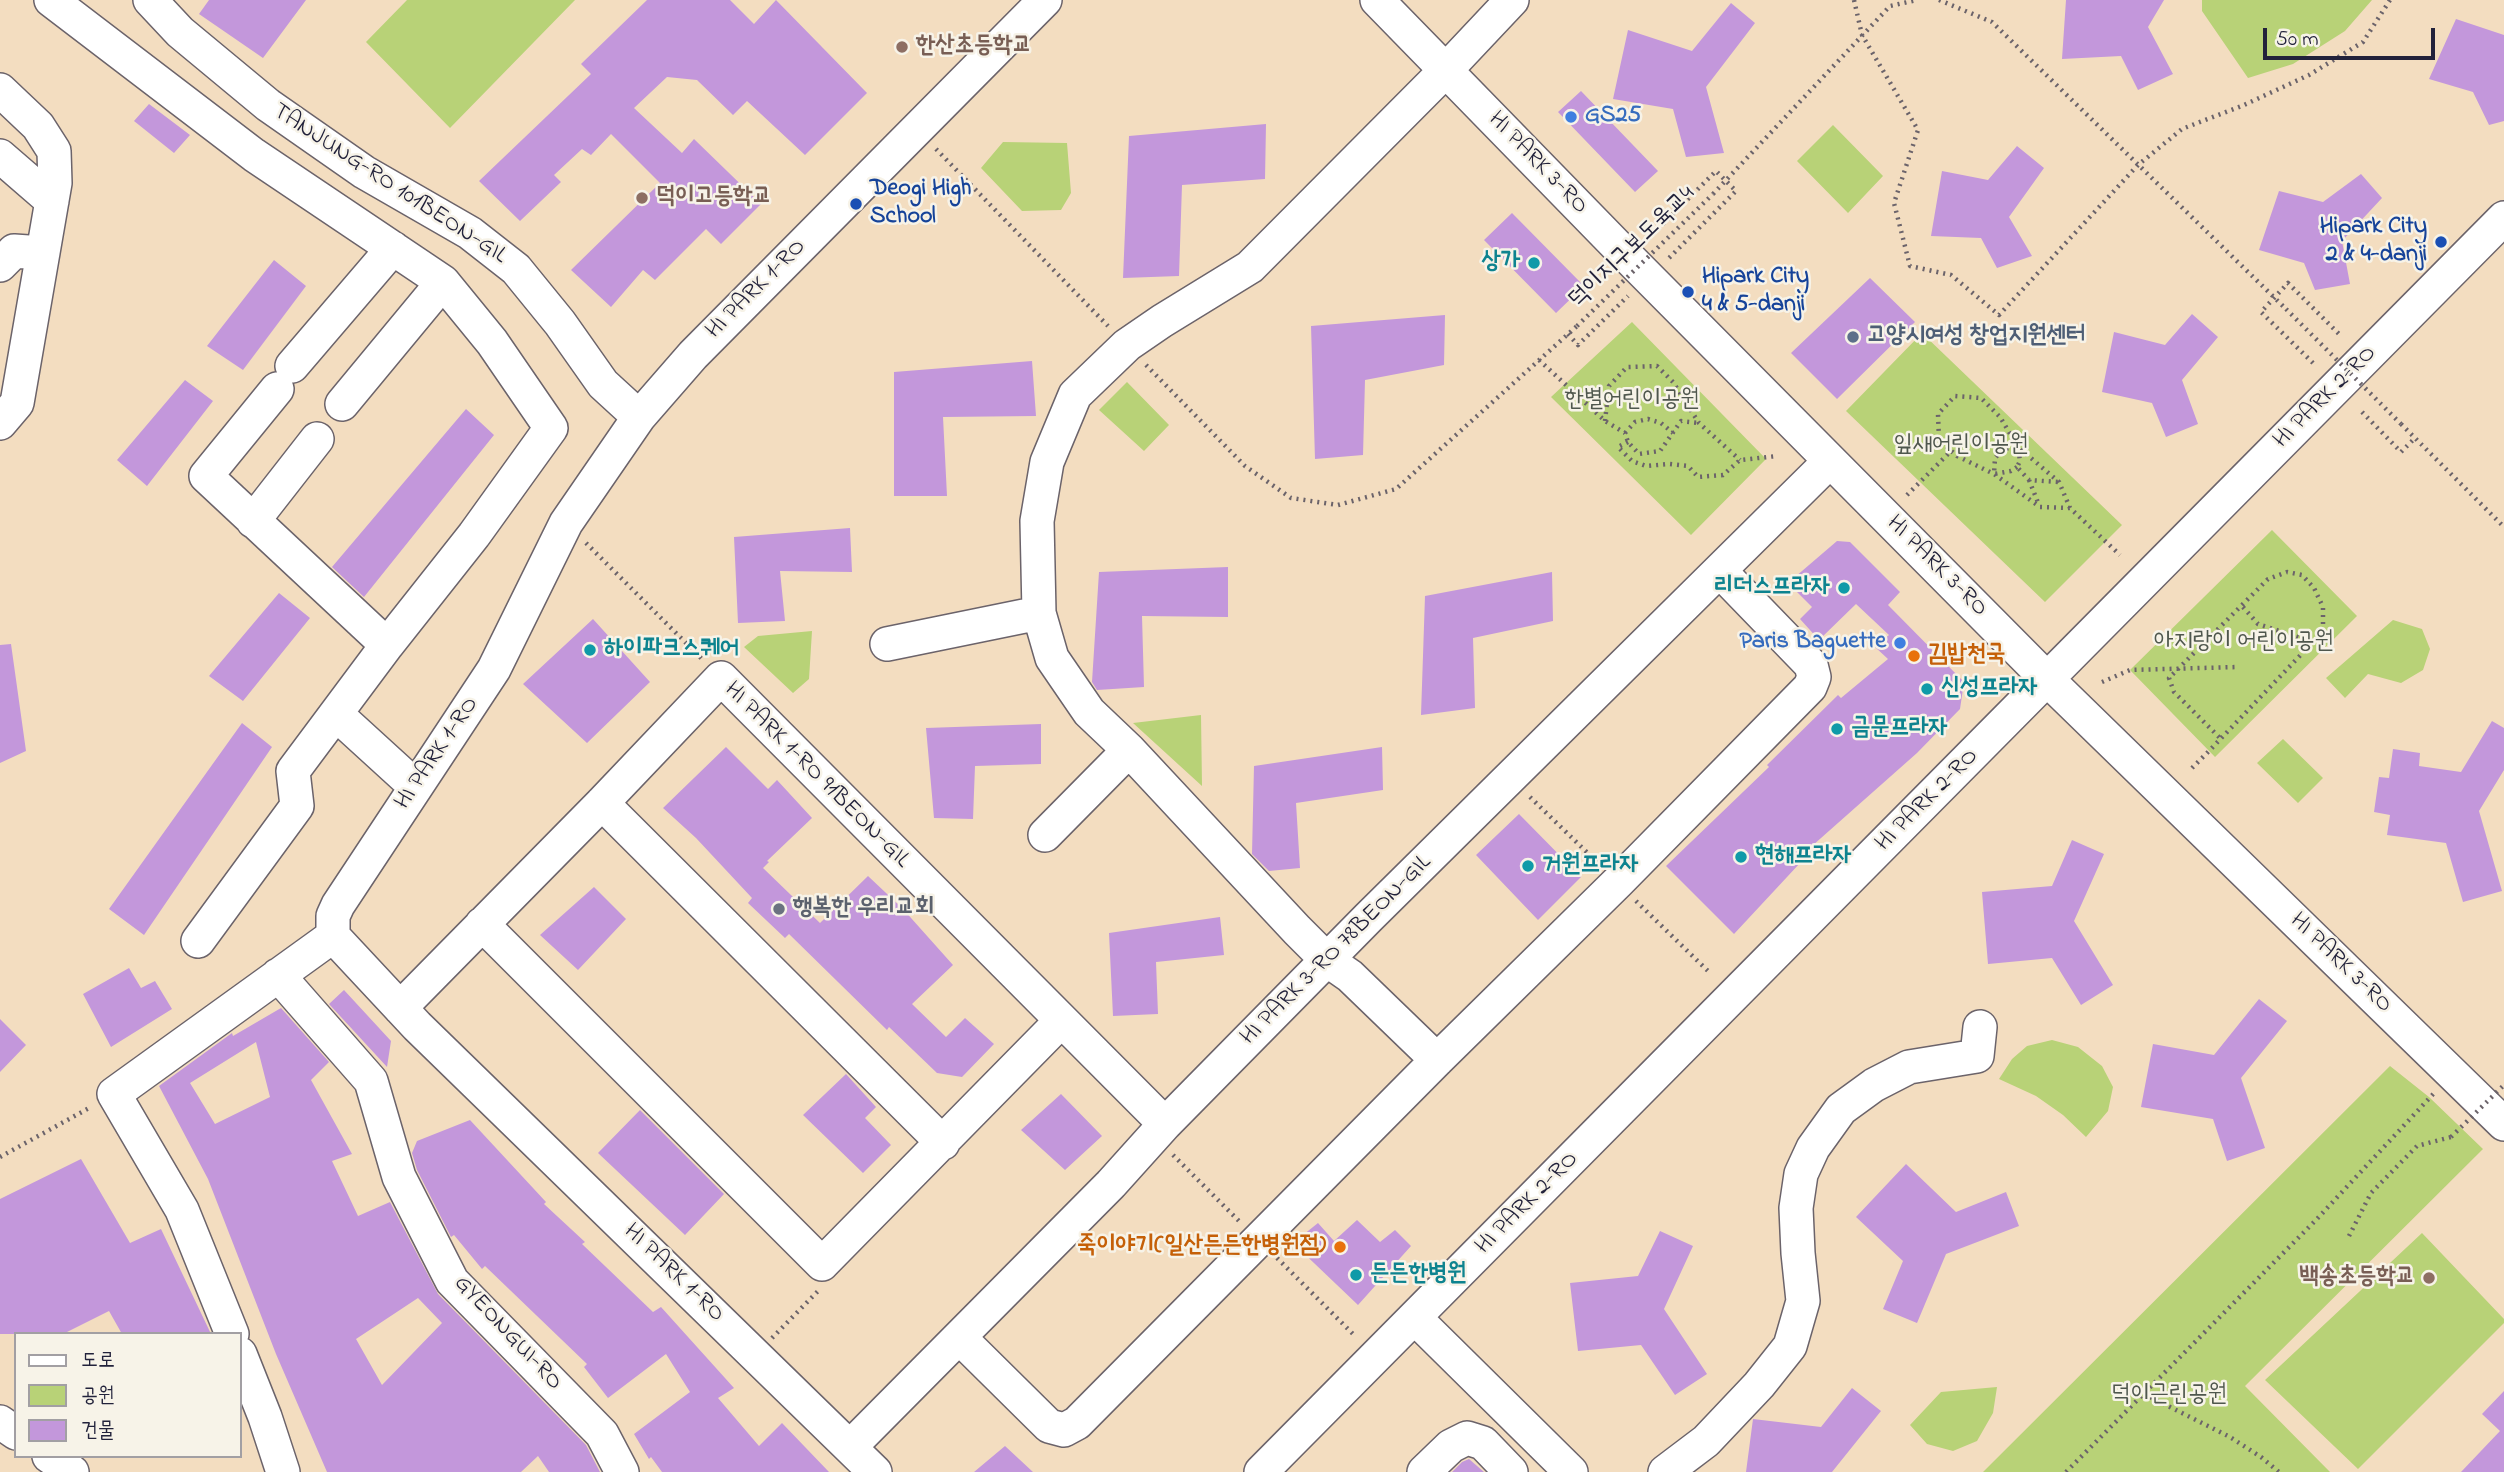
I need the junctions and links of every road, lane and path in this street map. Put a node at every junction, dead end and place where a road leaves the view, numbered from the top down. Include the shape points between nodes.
1 (51, 0) edge
2 (150, 0) edge
3 (1045, 0) edge
4 (1377, 0) edge
5 (1512, 0) edge
6 (1854, 0) edge
7 (1917, 0) edge
8 (1939, 0) edge
9 (2390, 0) edge
10 (1862, 35) junction
11 (1446, 71) junction
12 (0, 90) edge
13 (933, 146) dead end
14 (0, 156) edge
15 (2138, 165) junction
16 (1726, 181) junction
17 (52, 201) junction
18 (2504, 218) edge
19 (1648, 239) dead end
20 (393, 247) junction
21 (43, 253) junction
22 (1668, 259) dead end
23 (0, 265) edge
24 (443, 282) junction
25 (1628, 296) dead end
26 (2274, 298) junction
27 (1568, 334) junction
28 (2341, 336) dead end
29 (1127, 345) junction
30 (1539, 360) junction
31 (2313, 363) dead end
32 (24, 366) junction
33 (0, 391) edge
34 (342, 404) dead end
35 (2362, 412) dead end
36 (639, 417) junction
37 (1605, 421) junction
38 (0, 423) edge
39 (1699, 423) junction
40 (1673, 432) junction
41 (1625, 433) junction
42 (2415, 438) junction
43 (317, 439) dead end
44 (1628, 442) junction
45 (2018, 447) junction
46 (1951, 451) junction
47 (1777, 456) dead end
48 (1740, 460) junction
49 (1830, 461) junction
50 (2017, 467) junction
51 (1994, 474) junction
52 (2029, 480) junction
53 (2059, 482) junction
54 (1907, 495) dead end
55 (2040, 508) junction
56 (2070, 508) junction
57 (253, 520) junction
58 (2504, 527) edge
59 (580, 537) dead end
60 (2120, 555) dead end
61 (1720, 571) junction
62 (2243, 607) junction
63 (1039, 612) junction
64 (2313, 642) junction
65 (887, 644) dead end
66 (387, 645) junction
67 (702, 659) dead end
68 (2237, 667) dead end
69 (2177, 669) junction
70 (2048, 680) junction
71 (2102, 682) dead end
72 (336, 714) junction
73 (2221, 739) junction
74 (1129, 750) junction
75 (2192, 768) dead end
76 (416, 788) junction
77 (1524, 791) dead end
78 (602, 803) junction
79 (1045, 835) dead end
80 (1607, 872) dead end
81 (1635, 899) dead end
82 (482, 924) junction
83 (333, 936) junction
84 (198, 941) dead end
85 (1327, 960) junction
86 (1708, 971) dead end
87 (278, 975) junction
88 (400, 1008) junction
89 (1061, 1021) junction
90 (1980, 1027) dead end
91 (1437, 1060) junction
92 (2504, 1085) edge
93 (2436, 1091) dead end
94 (114, 1094) junction
95 (2504, 1124) edge
96 (1167, 1138) junction
97 (943, 1143) junction
98 (0, 1157) edge
99 (1250, 1232) dead end
100 (2349, 1236) dead end
101 (1269, 1250) dead end
102 (824, 1286) dead end
103 (1415, 1318) junction
104 (231, 1332) edge
105 (1354, 1335) dead end
106 (960, 1338) junction
107 (765, 1346) dead end
108 (242, 1359) edge
109 (2144, 1394) junction
110 (850, 1447) junction
111 (52, 1458) edge
112 (1277, 1467) edge
113 (72, 1472) edge
114 (283, 1472) edge
115 (622, 1472) edge
116 (875, 1472) edge
117 (1424, 1472) edge
118 (1511, 1472) edge
119 (1571, 1472) edge
120 (1665, 1472) edge
121 (2066, 1472) edge
122 (2279, 1472) edge

1 - 20 street via 254,155
2 - 36 street, TANJUNG-RO 101BEON-GIL via 180,32 268,105 364,172 470,233 516,268 603,384
3 - 36 street, HI PARK 1-RO via 693,355
4 - 11 street, HI PARK 3-RO
5 - 11 street
6 - 10 path
7 - 10 path, 덕이지구보도육교4 via 1889,6
8 - 15 path via 1992,22
9 - 15 path via 2363,42 2309,75 2182,129
10 - 15 path via 1918,130 1894,203 1910,267 1951,275 1999,315
10 - 16 path, 덕이지구보도육교4
11 - 29 street via 1250,267
11 - 49 street, HI PARK 3-RO
12 - 17 street via 38,127 54,151
13 - 29 path, 덕이지구보도육교4
14 - 17 street
15 - 26 path
16 - 19 path via 1716,171
16 - 22 path via 1736,191
16 - 27 path, 덕이지구보도육교4, bridge
17 - 21 street
18 - 70 street, HI PARK 2-RO
20 - 24 street
20 - 57 street via 206,477
21 - 23 street via 14,251
21 - 32 street
24 - 34 street
24 - 66 street via 492,342 551,428
25 - 27 path via 1578,345
26 - 28 path via 2288,284
26 - 31 path via 2261,312
26 - 42 path, bridge
27 - 30 path, 덕이지구보도육교4
29 - 30 path, 덕이지구보도육교4 via 1245,466 1291,498 1338,505 1396,489
29 - 63 street via 1075,395 1047,462 1037,521
30 - 37 path
32 - 33 street
32 - 38 street via 18,404
35 - 42 path via 2401,452
36 - 76 street, HI PARK 1-RO via 566,523 494,669
37 - 39 path via 1609,386 1627,367 1657,366 1674,382
37 - 41 path
39 - 40 path via 1681,421
39 - 48 path
40 - 41 path via 1647,419 1635,422
40 - 44 path via 1660,451 1639,454
41 - 44 path
42 - 58 path
43 - 57 street
44 - 48 path via 1618,446 1632,461 1646,466 1688,466 1698,477 1723,475
45 - 46 path via 2000,417 1981,398 1955,396 1938,414 1939,440
45 - 50 path
45 - 51 path via 2003,449 1995,458
45 - 53 path
46 - 51 path
46 - 54 path
47 - 48 path
49 - 61 street, HI PARK 3-RO 78BEON-GIL
49 - 70 street, HI PARK 3-RO
50 - 51 path
50 - 52 path
51 - 55 path
52 - 53 path
52 - 55 path
53 - 56 path
55 - 56 path
56 - 60 path
57 - 66 street
59 - 67 path
61 - 85 street, HI PARK 3-RO 78BEON-GIL
61 - 91 street via 1811,665 1814,677 1810,687
62 - 64 path via 2258,624
62 - 64 path via 2268,579 2287,572 2302,575 2323,607 2323,628
62 - 69 path
63 - 65 street
63 - 74 street via 1052,658 1090,712
64 - 73 path
66 - 72 street
68 - 69 path
69 - 71 path via 2130,670
69 - 73 path via 2169,678 2174,692
70 - 95 street, HI PARK 3-RO
70 - 103 street, HI PARK 2-RO
72 - 76 street
72 - 84 street via 293,771 297,806
73 - 75 path
74 - 79 street
74 - 85 street
76 - 83 street, HI PARK 1-RO via 338,905
77 - 80 path
78 - 82 street, HI PARK 1-RO 91BEON-GIL
78 - 89 street, HI PARK 1-RO 91BEON-GIL via 721,678
78 - 97 street
81 - 86 path
82 - 88 street, HI PARK 1-RO 91BEON-GIL
82 - 97 street via 822,1264
83 - 87 street
83 - 88 street, HI PARK 1-RO
85 - 91 street via 1350,976
85 - 96 street, HI PARK 3-RO 78BEON-GIL
87 - 94 street
87 - 115 street, GYEONGUI-RO via 371,1081 399,1177 452,1281 602,1434
88 - 110 street, HI PARK 1-RO
89 - 96 street, HI PARK 1-RO 91BEON-GIL
89 - 97 street
90 - 120 street via 1977,1056 1909,1067 1874,1085 1841,1110 1813,1148 1801,1174 1796,1208 1803,1301 1790,1346 1706,1441
91 - 106 street via 1077,1423 1064,1430 1049,1426
92 - 100 path, bridge via 2451,1137 2417,1146 2371,1193
93 - 109 path
94 - 98 path
94 - 104 street via 182,1210
96 - 99 path
96 - 106 street, HI PARK 3-RO 78BEON-GIL via 1111,1184
101 - 105 path
102 - 107 path
103 - 112 street, HI PARK 2-RO
103 - 119 street
106 - 110 street, HI PARK 3-RO 78BEON-GIL
108 - 114 street
109 - 121 path
109 - 122 path via 2230,1437
110 - 116 street, HI PARK 1-RO
111 - 113 street
117 - 118 street via 1467,1438 1483,1443

